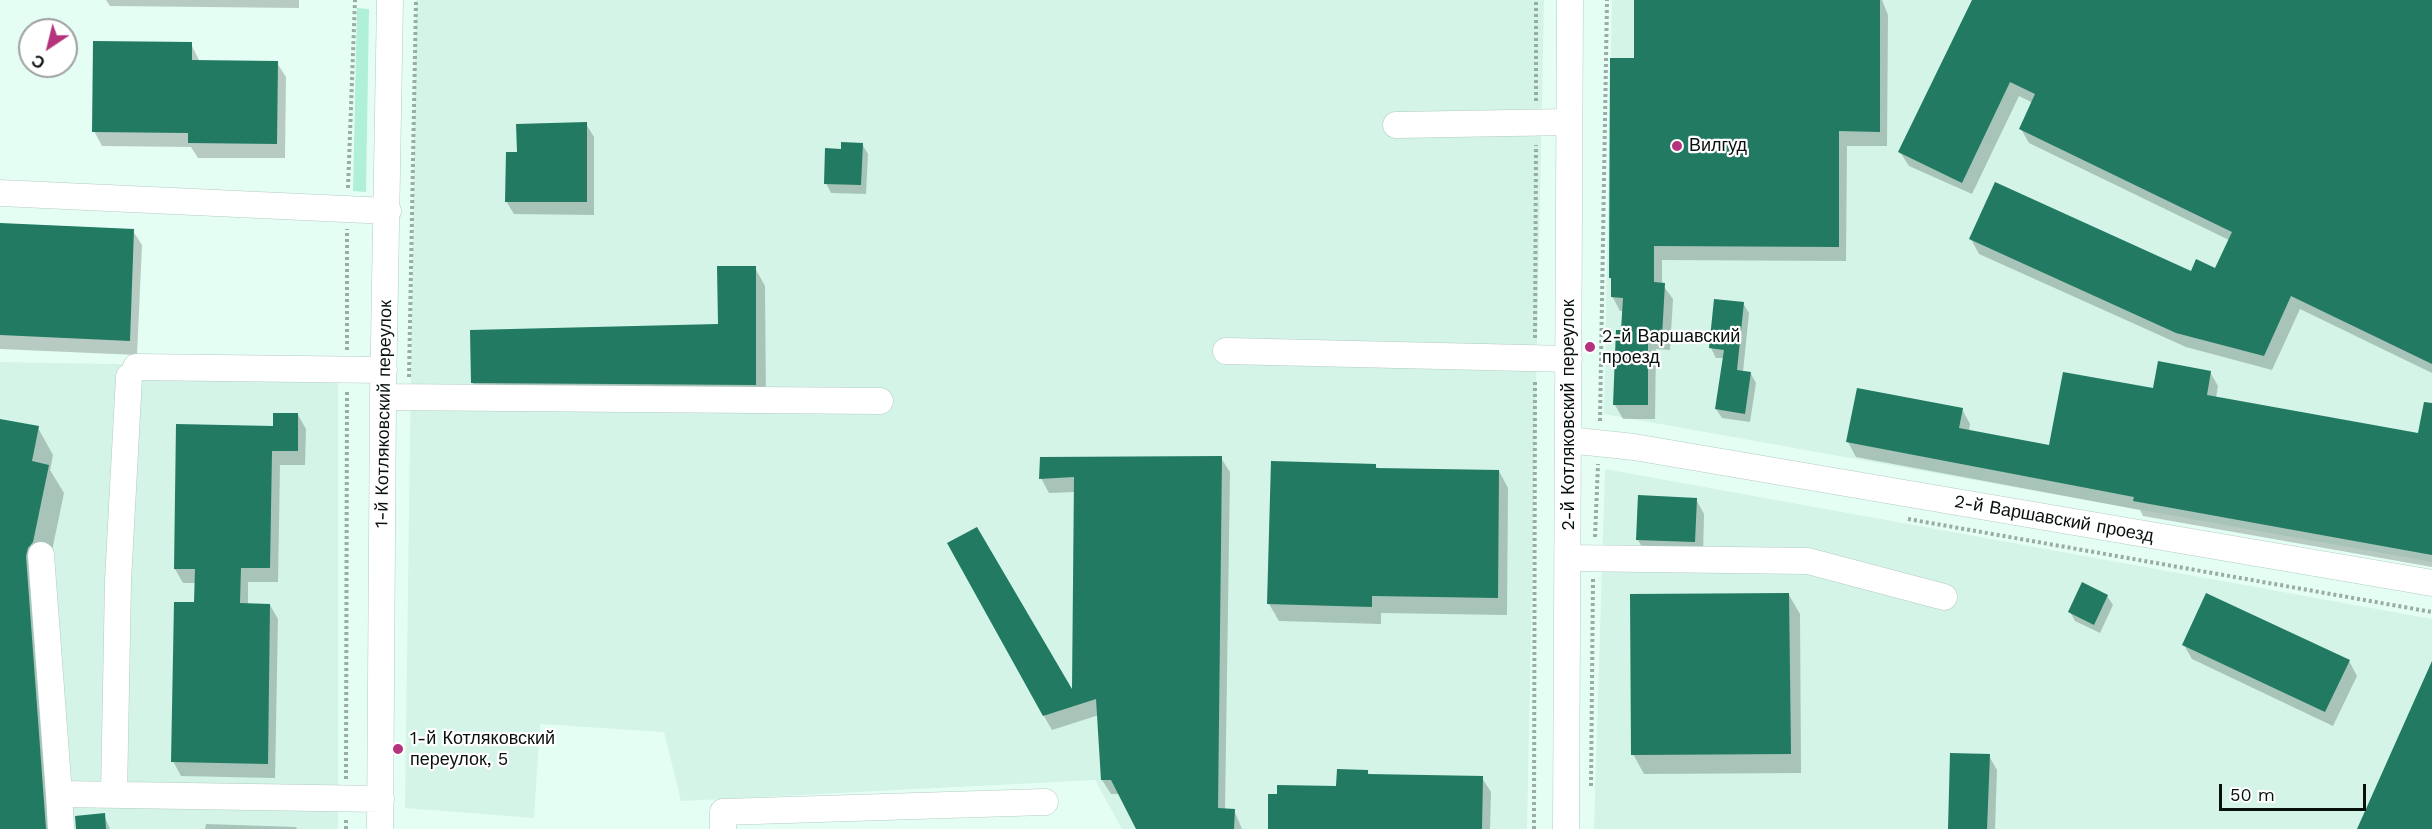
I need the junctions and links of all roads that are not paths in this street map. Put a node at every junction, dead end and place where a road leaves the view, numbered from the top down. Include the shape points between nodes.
1 (390, 0) edge
2 (1570, 0) edge
3 (1569, 122) junction
4 (1396, 125) dead end
5 (0, 193) edge
6 (388, 212) junction
7 (1226, 351) dead end
8 (1569, 359) junction
9 (384, 370) junction
10 (383, 397) junction
11 (880, 401) dead end
12 (1568, 440) junction
13 (41, 555) dead end
14 (1568, 558) junction
15 (2432, 583) edge
16 (1944, 597) dead end
17 (59, 794) junction
18 (114, 795) junction
19 (381, 799) junction
20 (1045, 802) dead end
21 (61, 829) edge
22 (381, 829) edge
23 (723, 829) edge
24 (1566, 829) edge

1 - 6 street, 1-й Котляковский переулок
2 - 3 street, 2-й Котляковский переулок
3 - 4 street
3 - 8 street, 2-й Котляковский переулок
5 - 6 street
6 - 9 street, 1-й Котляковский переулок
7 - 8 street
8 - 12 street, 2-й Котляковский переулок
9 - 10 street, 1-й Котляковский переулок
9 - 18 street via 133,372 118,581
10 - 11 street
10 - 19 street, 1-й Котляковский переулок
12 - 14 street, 2-й Котляковский переулок
12 - 15 street, 2-й Варшавский проезд via 1634,447
13 - 17 street
14 - 16 street via 1808,561
14 - 24 street, 2-й Котляковский переулок
17 - 18 street
17 - 21 street
18 - 19 street
19 - 22 street, 1-й Котляковский переулок
20 - 23 street via 723,812

